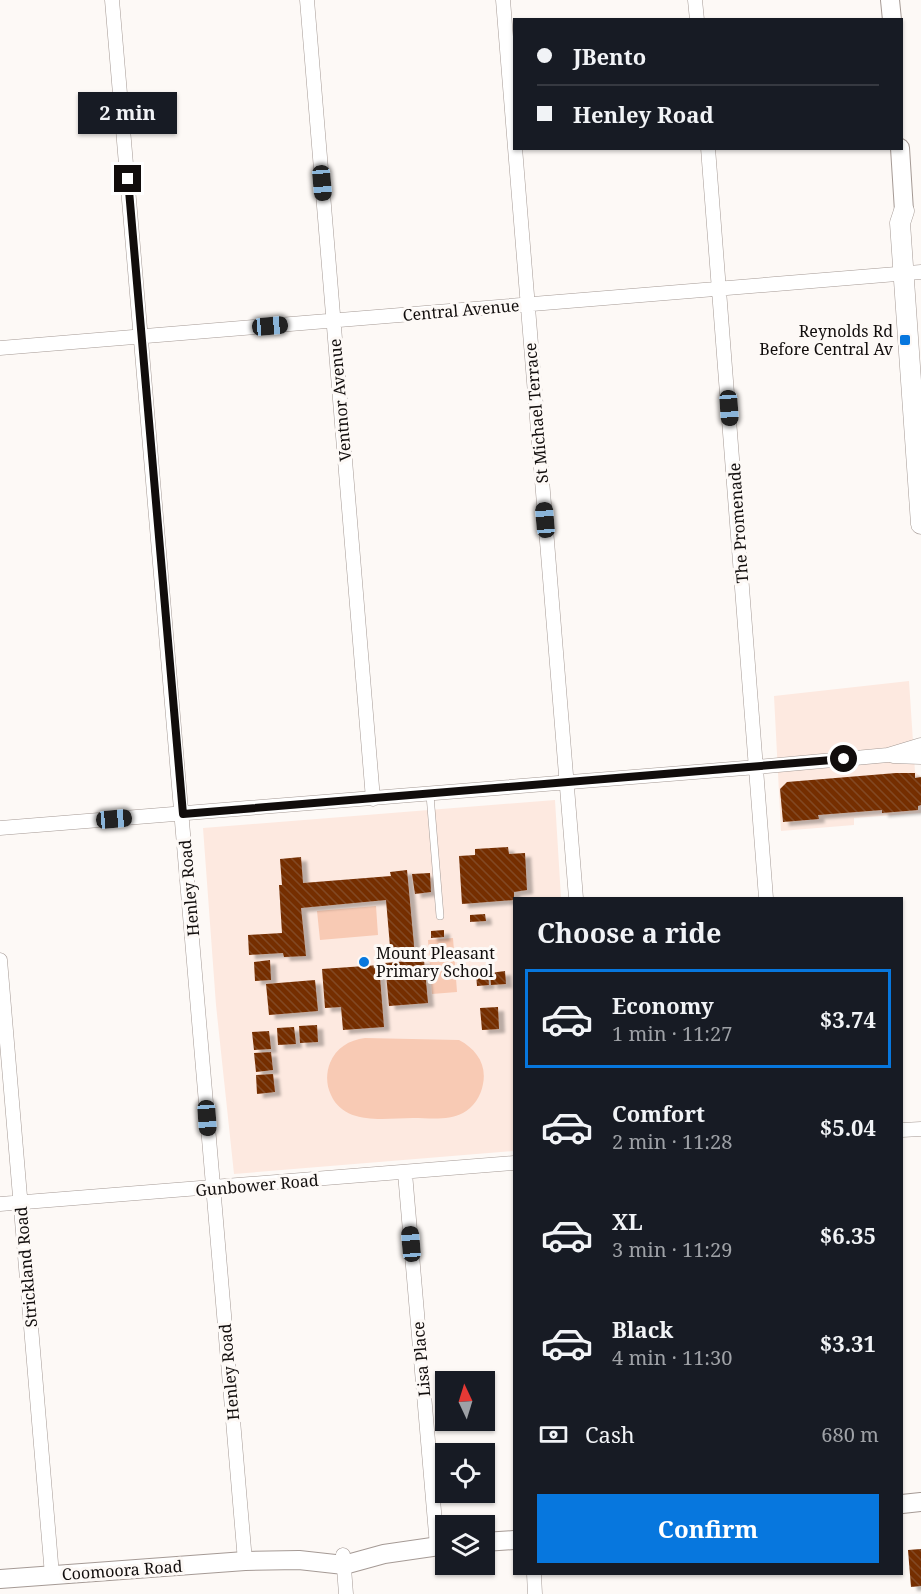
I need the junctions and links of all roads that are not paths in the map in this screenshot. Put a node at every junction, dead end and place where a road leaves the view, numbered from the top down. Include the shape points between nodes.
1 (112, 0) edge
2 (307, 0) edge
3 (503, 0) edge
4 (695, 0) edge
5 (890, 0) edge
6 (697, 18) edge
7 (892, 18) edge
8 (513, 127) edge
9 (515, 150) edge
10 (708, 150) edge
11 (900, 150) edge
12 (904, 210) joint
13 (913, 272) edge
14 (720, 288) junction
15 (527, 305) junction
16 (333, 321) junction
17 (142, 336) junction
18 (0, 348) edge
19 (921, 375) edge
20 (921, 524) edge
21 (921, 745) edge
22 (888, 755) junction
23 (921, 757) edge
24 (757, 766) junction
25 (568, 783) junction
26 (430, 795) junction
27 (374, 799) junction
28 (183, 814) junction
29 (0, 828) edge
30 (576, 897) edge
31 (766, 897) edge
32 (441, 916) dead end
33 (0, 960) edge
34 (921, 1129) edge
35 (903, 1130) edge
36 (513, 1163) edge
37 (405, 1173) junction
38 (213, 1189) junction
39 (20, 1202) junction
40 (0, 1204) edge
41 (921, 1502) edge
42 (903, 1504) edge
43 (903, 1511) edge
44 (921, 1511) edge
45 (438, 1515) edge
46 (513, 1540) edge
47 (495, 1541) edge
48 (435, 1544) edge
49 (343, 1560) junction
50 (245, 1561) junction
51 (52, 1575) junction
52 (534, 1575) edge
53 (0, 1579) edge
54 (346, 1594) edge
55 (535, 1594) edge

1 - 17 street, Henley Road
2 - 16 street, Ventnor Avenue
3 - 8 street, St Michael Terrace
4 - 6 street
5 - 7 street
9 - 15 street, St Michael Terrace
10 - 14 street, The Promenade
11 - 12 street
12 - 13 main road via 900,223
13 - 14 street, Central Avenue
13 - 19 main road
13 - 20 main road
14 - 15 street, Central Avenue
14 - 24 street, The Promenade
15 - 16 street, Central Avenue
15 - 25 street, St Michael Terrace
16 - 17 street, Central Avenue
16 - 27 street, Ventnor Avenue
17 - 18 street, Central Avenue
17 - 28 street, Henley Road
21 - 22 street
22 - 23 street
22 - 24 street
24 - 25 street
24 - 31 street, The Promenade
25 - 26 street
25 - 30 street, St Michael Terrace
26 - 27 street
26 - 32 lane
27 - 28 street
28 - 29 street
28 - 38 street, Henley Road
33 - 39 street, Strickland Road
34 - 35 street
36 - 37 street, Gunbower Road
37 - 38 street, Gunbower Road
37 - 45 street, Lisa Place
38 - 39 street, Gunbower Road
38 - 50 street, Henley Road
39 - 40 street, Gunbower Road
39 - 51 street, Strickland Road
41 - 42 street
43 - 44 street
46 - 47 street
48 - 49 street, Coomoora Road via 396,1541
49 - 50 street, Coomoora Road via 299,1550
49 - 54 street
50 - 51 street, Coomoora Road
51 - 53 street, Coomoora Road
52 - 55 street

